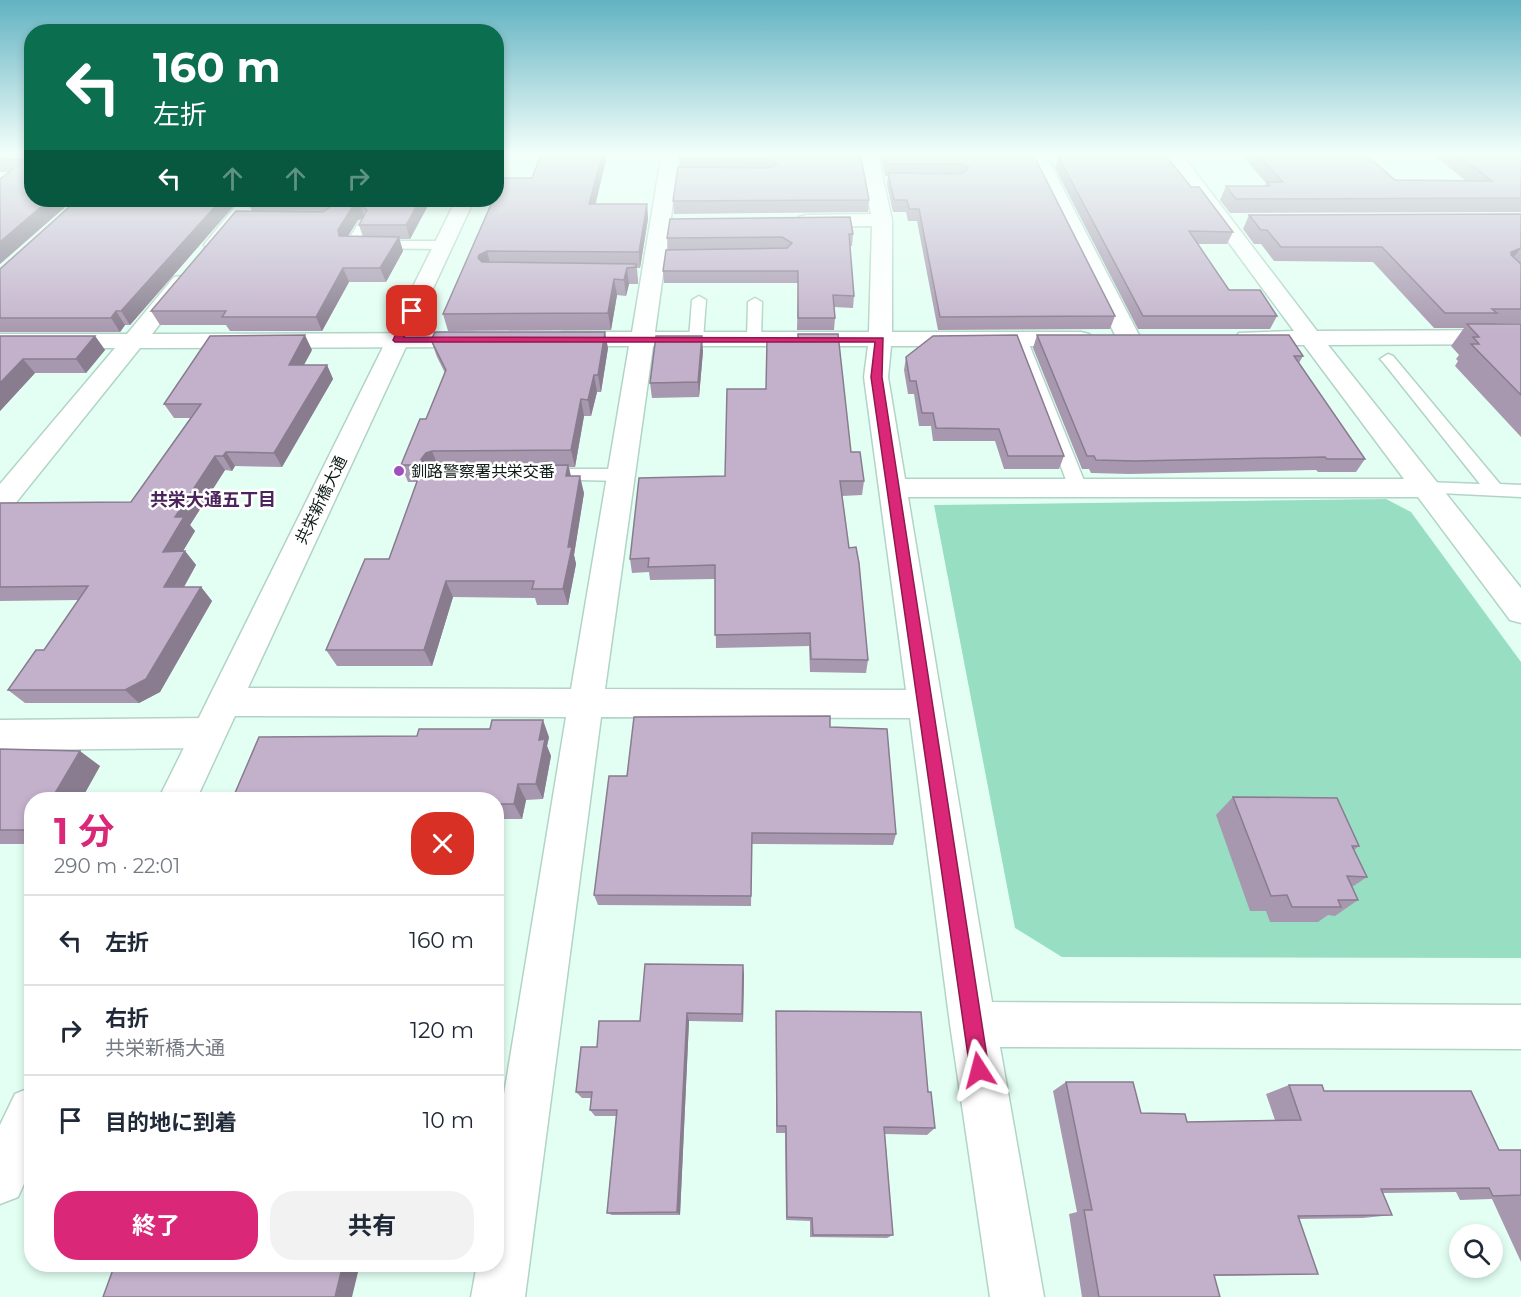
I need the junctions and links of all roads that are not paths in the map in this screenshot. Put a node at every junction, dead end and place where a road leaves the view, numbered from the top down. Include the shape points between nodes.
1 (245, 213) edge
2 (459, 213) edge
3 (672, 213) edge
4 (881, 213) edge
5 (1069, 213) edge
6 (1228, 213) edge
7 (882, 220) junction
8 (789, 221) edge
9 (364, 224) edge
10 (443, 245) junction
11 (699, 300) dead end
12 (755, 302) dead end
13 (1521, 337) edge
14 (1220, 338) edge
15 (1311, 338) junction
16 (643, 339) junction
17 (696, 339) junction
18 (1020, 339) junction
19 (132, 340) junction
20 (398, 340) junction
21 (491, 340) edge
22 (538, 340) edge
23 (754, 340) junction
24 (880, 340) junction
25 (0, 341) edge
26 (1388, 359) dead end
27 (519, 475) edge
28 (621, 475) junction
29 (893, 488) junction
30 (1078, 488) junction
31 (1425, 488) junction
32 (1495, 490) junction
33 (1521, 490) edge
34 (0, 503) edge
35 (1521, 611) edge
36 (224, 702) junction
37 (586, 702) junction
38 (927, 704) junction
39 (208, 734) junction
40 (0, 735) edge
41 (181, 792) edge
42 (972, 1024) junction
43 (1521, 1027) edge
44 (24, 1128) edge
45 (0, 1179) edge
46 (504, 1256) edge
47 (502, 1272) edge
48 (498, 1297) edge
49 (1017, 1297) edge

1 - 19 street
2 - 10 street, 共栄新橋大通
3 - 16 street via 672,222 654,265
4 - 7 street
5 - 18 street via 1140,339
6 - 15 street
7 - 8 street
7 - 24 street
9 - 10 lane via 351,245
10 - 20 street, 共栄新橋大通
11 - 17 lane
12 - 23 lane
13 - 15 street
14 - 15 street
15 - 31 street
16 - 17 street
16 - 22 street
16 - 28 street
17 - 23 street
18 - 24 street
18 - 30 lane
19 - 20 street
19 - 25 street
19 - 34 street
20 - 21 street
20 - 36 street, 共栄新橋大通
23 - 24 street
24 - 29 street via 876,377
26 - 32 lane
27 - 28 lane
28 - 37 street
29 - 30 street
29 - 38 street
30 - 31 street
31 - 32 lane
31 - 35 street
32 - 33 lane
36 - 37 street
36 - 39 street, 共栄新橋大通
37 - 38 street
37 - 46 street
38 - 42 street
39 - 40 street
39 - 41 street, 共栄新橋大通
42 - 43 street
42 - 49 street
44 - 45 street
47 - 48 street

